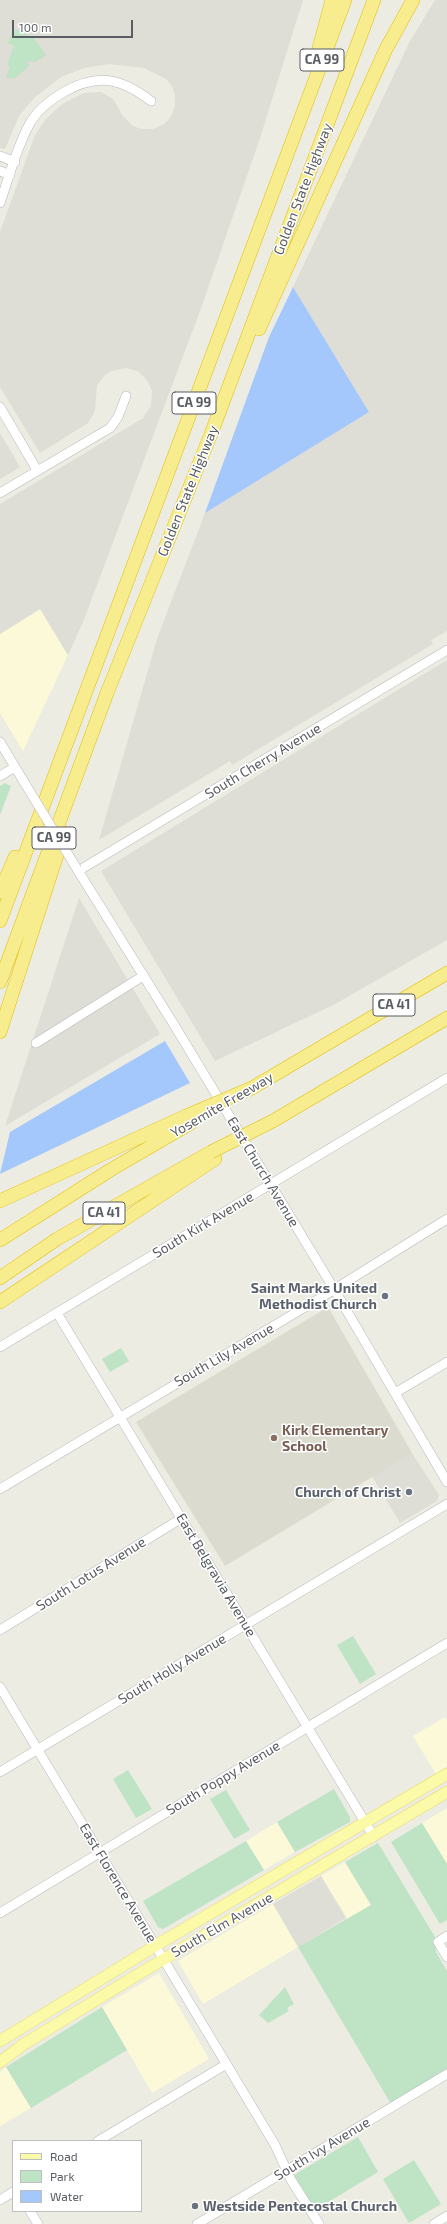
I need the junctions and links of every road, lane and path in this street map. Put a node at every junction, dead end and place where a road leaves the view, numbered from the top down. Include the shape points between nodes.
1 (332, 0) edge
2 (345, 0) edge
3 (374, 0) edge
4 (413, 0) edge
5 (151, 101) dead end
6 (299, 121) junction
7 (0, 156) edge
8 (15, 162) junction
9 (0, 171) edge
10 (10, 174) junction
11 (0, 203) edge
12 (126, 396) dead end
13 (0, 407) edge
14 (211, 434) junction
15 (37, 470) junction
16 (0, 493) edge
17 (447, 650) edge
18 (89, 685) junction
19 (107, 694) junction
20 (0, 742) edge
21 (15, 767) junction
22 (0, 776) edge
23 (78, 870) junction
24 (0, 892) edge
25 (0, 921) edge
26 (447, 973) edge
27 (144, 976) junction
28 (0, 982) edge
29 (447, 1018) edge
30 (0, 1032) edge
31 (36, 1043) dead end
32 (447, 1078) edge
33 (188, 1119) junction
34 (213, 1156) junction
35 (271, 1185) junction
36 (0, 1201) edge
37 (447, 1219) edge
38 (0, 1240) edge
39 (0, 1278) edge
40 (334, 1289) junction
41 (0, 1302) edge
42 (57, 1313) junction
43 (0, 1347) edge
44 (447, 1362) edge
45 (395, 1393) junction
46 (120, 1416) junction
47 (447, 1482) edge
48 (0, 1489) edge
49 (447, 1504) edge
50 (182, 1518) junction
51 (246, 1624) junction
52 (0, 1630) edge
53 (447, 1643) edge
54 (0, 1688) edge
55 (307, 1727) junction
56 (37, 1749) junction
57 (0, 1772) edge
58 (447, 1774) edge
59 (447, 1792) edge
60 (365, 1822) junction
61 (374, 1837) junction
62 (100, 1854) junction
63 (0, 1913) edge
64 (447, 1936) edge
65 (155, 1946) junction
66 (447, 1957) edge
67 (164, 1959) junction
68 (0, 2041) edge
69 (0, 2062) edge
70 (225, 2065) junction
71 (447, 2074) edge
72 (100, 2140) edge
73 (287, 2170) junction
74 (12, 2193) edge
75 (0, 2200) edge
76 (31, 2212) edge
77 (447, 2216) edge
78 (38, 2224) edge
79 (197, 2224) edge
80 (319, 2224) edge
81 (434, 2224) edge

1 - 6 highway
2 - 6 highway, Golden State Highway / CA 99
3 - 14 highway, Golden State Highway / CA 99
4 - 14 highway via 386,49
5 - 8 street via 130,87 113,81 96,80 78,84 57,95 38,112 26,131
6 - 18 highway, Golden State Highway / CA 99
7 - 8 street
8 - 10 street
9 - 10 street
10 - 11 street
12 - 15 street via 118,417 110,428 52,464
13 - 15 street
14 - 19 highway, Golden State Highway / CA 99
15 - 16 street
17 - 23 street, South Cherry Avenue
18 - 24 highway via 61,740
18 - 25 highway, Golden State Highway / CA 99
19 - 28 highway, Golden State Highway / CA 99
19 - 30 highway via 31,941
20 - 21 street, East Church Avenue
21 - 22 street
21 - 23 street, East Church Avenue, bridge
23 - 27 street, East Church Avenue
26 - 33 highway, Yosemite Freeway / CA 41, bridge via 252,1088
27 - 31 street
27 - 35 street, East Church Avenue
29 - 34 highway, CA 41, bridge
32 - 35 street, South Kirk Avenue
33 - 36 highway
33 - 38 highway, Yosemite Freeway / CA 41
34 - 39 highway, CA 41 via 57,1240
34 - 41 highway
35 - 40 street, East Church Avenue
35 - 42 street, South Kirk Avenue
37 - 40 street, South Lily Avenue
40 - 45 street, East Church Avenue
40 - 46 street, South Lily Avenue
42 - 43 street, South Kirk Avenue
42 - 46 street, East Belgravia Avenue
44 - 45 street
45 - 47 street, East Church Avenue
46 - 48 street, South Lily Avenue
46 - 50 street, East Belgravia Avenue
49 - 51 street, South Holly Avenue
50 - 51 street, East Belgravia Avenue
50 - 52 street, South Lotus Avenue
51 - 55 street, East Belgravia Avenue
51 - 56 street, South Holly Avenue
53 - 55 street, South Poppy Avenue
54 - 56 street, East Florence Avenue
55 - 60 street, East Belgravia Avenue
55 - 62 street, South Poppy Avenue
56 - 57 street, South Holly Avenue
56 - 62 street, East Florence Avenue
58 - 60 main road, South Elm Avenue
59 - 61 main road, South Elm Avenue
60 - 61 street, East Belgravia Avenue
60 - 65 main road, South Elm Avenue
61 - 67 main road, South Elm Avenue
62 - 63 street, South Poppy Avenue
62 - 65 street, East Florence Avenue
64 - 66 street via 438,1942
65 - 67 street, East Florence Avenue
65 - 68 main road, South Elm Avenue
67 - 69 main road, South Elm Avenue via 24,2044
67 - 70 street, East Florence Avenue
70 - 72 street
70 - 73 street, East Florence Avenue via 275,2145
71 - 73 street, South Ivy Avenue
73 - 79 street, South Ivy Avenue
73 - 80 street, East Florence Avenue
74 - 75 street
76 - 78 street
77 - 81 street

